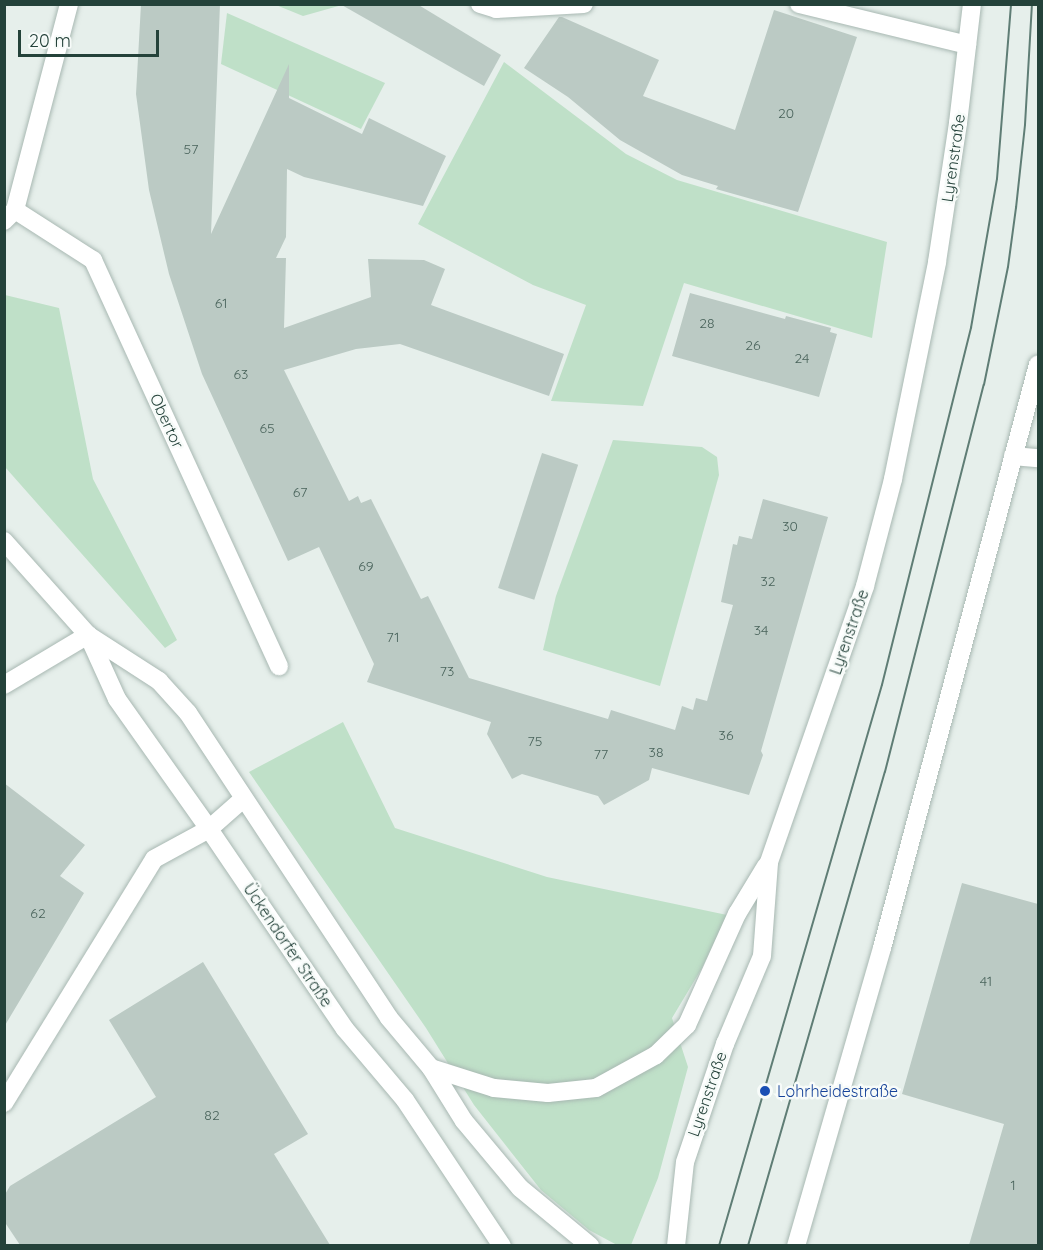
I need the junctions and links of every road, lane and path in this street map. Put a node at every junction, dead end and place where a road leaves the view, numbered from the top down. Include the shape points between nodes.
1 (69, 4) edge
2 (480, 4) edge
3 (584, 4) edge
4 (799, 4) edge
5 (972, 4) edge
6 (967, 45) junction
7 (10, 215) edge
8 (1038, 364) edge
9 (1013, 456) junction
10 (1038, 458) edge
11 (4, 541) edge
12 (88, 635) junction
13 (279, 666) dead end
14 (4, 685) edge
15 (243, 799) junction
16 (209, 829) junction
17 (769, 862) junction
18 (431, 1068) junction
19 (4, 1103) edge
20 (502, 1245) edge
21 (590, 1245) edge
22 (676, 1245) edge
23 (796, 1245) edge

1 - 7 main road, Obertor
2 - 3 main road via 495,9
4 - 6 main road
5 - 6 main road, Lyrenstraße
6 - 17 main road, Lyrenstraße via 937,262 893,479 865,586
7 - 13 main road, Obertor via 93,260
8 - 9 main road
9 - 10 main road
9 - 23 main road via 882,948
11 - 12 main road, Ückendorfer Straße
12 - 14 main road
12 - 15 main road, Ückendorfer Straße via 159,681 188,713
12 - 16 main road, Ückendorfer Straße via 117,699
15 - 16 main road
15 - 18 main road, Ückendorfer Straße via 389,1018
16 - 19 main road via 154,859
16 - 20 main road, Ückendorfer Straße via 345,1029 405,1100
17 - 18 main road via 737,914 687,1025 656,1055 596,1088 548,1093 494,1088
17 - 22 main road, Lyrenstraße via 762,956 725,1044 685,1162
18 - 21 main road, Ückendorfer Straße via 464,1121 520,1188

